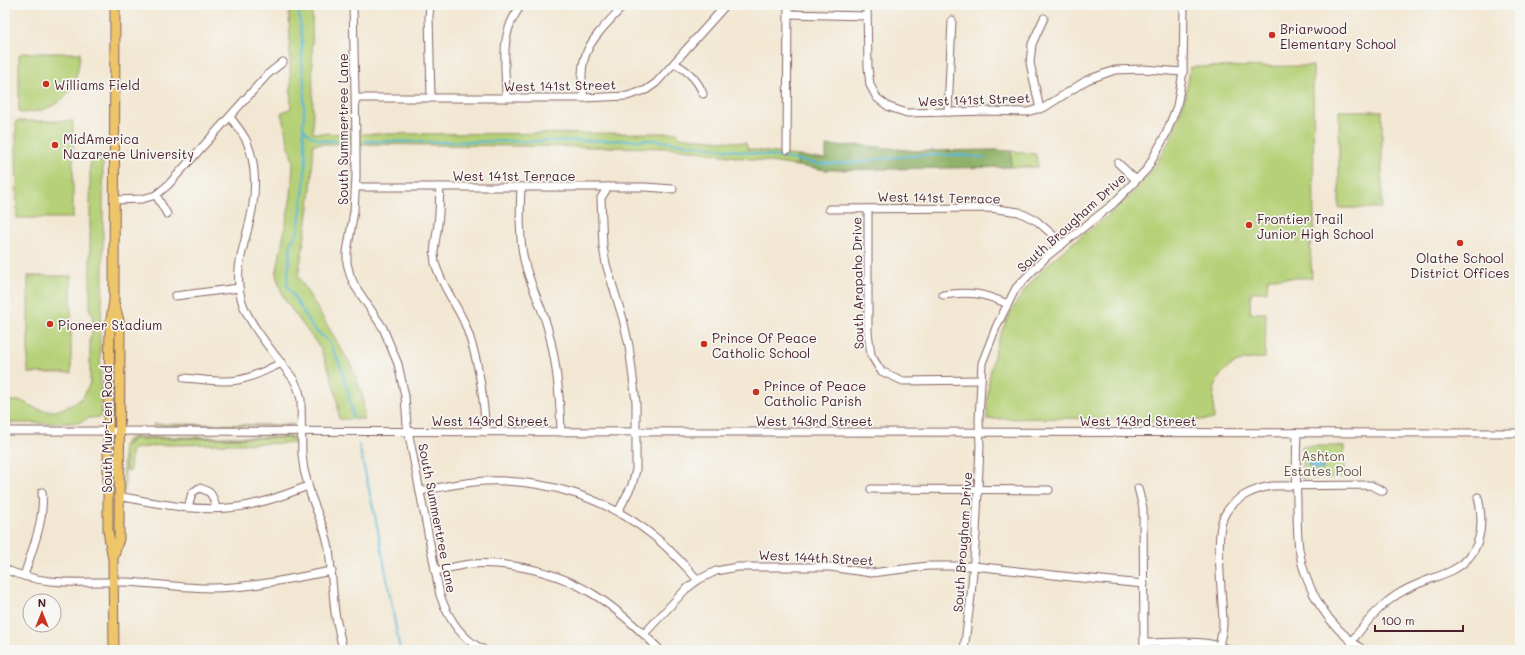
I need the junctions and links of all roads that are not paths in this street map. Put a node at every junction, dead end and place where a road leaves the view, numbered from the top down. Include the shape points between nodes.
1 (115, 5) edge
2 (353, 5) edge
3 (430, 5) edge
4 (522, 5) edge
5 (624, 5) edge
6 (726, 5) edge
7 (788, 5) edge
8 (867, 5) edge
9 (1184, 5) edge
10 (788, 14) junction
11 (867, 16) junction
12 (1044, 18) dead end
13 (952, 20) dead end
14 (283, 62) dead end
15 (674, 63) junction
16 (1183, 72) junction
17 (703, 94) dead end
18 (356, 98) junction
19 (431, 98) junction
20 (506, 98) junction
21 (584, 98) junction
22 (1040, 109) junction
23 (948, 112) junction
24 (230, 117) junction
25 (788, 150) dead end
26 (1118, 163) dead end
27 (1136, 180) junction
28 (356, 187) junction
29 (440, 187) junction
30 (520, 187) junction
31 (608, 187) junction
32 (673, 188) dead end
33 (156, 195) junction
34 (114, 200) junction
35 (829, 209) dead end
36 (868, 209) junction
37 (167, 214) dead end
38 (1063, 244) junction
39 (239, 288) junction
40 (943, 295) dead end
41 (175, 296) dead end
42 (114, 300) junction
43 (1008, 304) junction
44 (282, 363) junction
45 (184, 378) dead end
46 (981, 380) junction
47 (5, 431) edge
48 (108, 431) junction
49 (119, 431) junction
50 (301, 431) junction
51 (409, 432) junction
52 (486, 432) junction
53 (561, 432) junction
54 (636, 432) junction
55 (979, 432) junction
56 (1297, 433) junction
57 (1520, 433) edge
58 (1296, 485) junction
59 (308, 486) junction
60 (1138, 488) dead end
61 (871, 489) dead end
62 (978, 490) junction
63 (1049, 490) dead end
64 (420, 491) junction
65 (1383, 491) dead end
66 (42, 492) dead end
67 (118, 496) junction
68 (1478, 498) dead end
69 (188, 508) junction
70 (216, 508) junction
71 (618, 512) junction
72 (114, 559) junction
73 (974, 566) junction
74 (5, 569) edge
75 (332, 571) junction
76 (435, 571) junction
77 (24, 576) junction
78 (698, 580) junction
79 (114, 582) junction
80 (1144, 584) junction
81 (644, 634) junction
82 (1351, 642) junction
83 (1219, 645) junction
84 (1144, 646) edge
85 (475, 648) edge
86 (114, 650) edge
87 (342, 650) edge
88 (484, 650) edge
89 (660, 650) edge
90 (966, 650) edge
91 (1230, 650) edge
92 (1363, 650) edge

1 - 34 main road, South Mur-Len Road
2 - 18 street, South Summertree Lane
3 - 19 street
4 - 20 street via 511,21 505,42
5 - 21 street via 592,40 586,51 582,69
6 - 15 street, West 141st Street
7 - 10 street
8 - 11 street
9 - 16 street, South Brougham Drive
10 - 11 street
10 - 25 street
11 - 23 street, West 141st Street via 870,85 877,98 889,107 907,113
12 - 22 street via 1032,44 1030,64
13 - 23 street
14 - 24 street via 268,74
15 - 17 street via 695,80
15 - 21 street, West 141st Street via 656,83 638,93
16 - 22 street, West 141st Street via 1115,70 1087,80
16 - 27 street, South Brougham Drive via 1177,106 1166,134 1147,169
18 - 19 street, West 141st Street
18 - 28 street, South Summertree Lane
19 - 20 street, West 141st Street
20 - 21 street, West 141st Street
22 - 23 street, West 141st Street via 1027,112
24 - 33 street
24 - 39 street via 247,142 254,181 253,210 238,270
26 - 27 street
27 - 38 street, South Brougham Drive via 1113,204
28 - 29 street, West 141st Terrace
28 - 51 street, South Summertree Lane via 347,252 348,269 355,286 383,328 398,364
29 - 30 street, West 141st Terrace
29 - 52 street via 435,263 472,342 482,383
30 - 31 street, West 141st Terrace
30 - 53 street via 521,244 524,261 552,347 558,381
31 - 32 street, West 141st Terrace
31 - 54 street via 601,198 602,247 629,346 636,402
33 - 34 street via 142,199
33 - 37 street
34 - 42 main road, South Mur-Len Road
35 - 36 street, West 141st Terrace
36 - 38 street, West 141st Terrace via 990,208 1019,212 1037,221
36 - 46 street, South Arapaho Drive via 868,332 871,355 881,371 903,381
38 - 43 street, South Brougham Drive via 1046,257 1016,288
39 - 41 street
39 - 44 street via 247,316
40 - 43 street via 974,293
42 - 48 main road, South Mur-Len Road via 110,326
42 - 49 main road, South Mur-Len Road via 120,325
43 - 46 street, South Brougham Drive via 982,363
44 - 45 street via 256,375 237,380
44 - 50 street via 299,391
46 - 55 street, South Brougham Drive
47 - 48 street, West 143rd Street
48 - 49 street, West 143rd Street
48 - 72 main road, South Mur-Len Road via 108,532
49 - 50 street, West 143rd Street
49 - 67 main road, South Mur-Len Road
50 - 51 street, West 143rd Street
50 - 59 street via 302,455
51 - 52 street, West 143rd Street
51 - 64 street, South Summertree Lane
52 - 53 street, West 143rd Street
53 - 54 street, West 143rd Street
54 - 55 street, West 143rd Street
54 - 71 street via 634,480
55 - 56 street, West 143rd Street
55 - 62 street, South Brougham Drive
56 - 57 street, West 143rd Street
56 - 58 street
58 - 65 street via 1370,485
58 - 82 street via 1298,534 1305,573 1313,594 1328,618
58 - 83 street via 1258,488 1232,504 1224,516 1220,538 1223,626
59 - 70 street via 276,499
59 - 75 street via 325,532
60 - 80 street via 1143,508
61 - 62 street
62 - 63 street
62 - 73 street, South Brougham Drive
64 - 71 street via 485,481 527,482 571,492
64 - 76 street, South Summertree Lane
66 - 77 street via 41,521
67 - 69 street
67 - 72 main road, South Mur-Len Road via 119,539
68 - 82 street via 1480,533 1477,544 1468,558 1459,566 1396,595 1379,609
69 - 70 street
69 - 70 street via 192,493 199,488 207,490 213,496
71 - 78 street via 656,538
72 - 79 main road, South Mur-Len Road
73 - 78 street, West 144th Street via 928,566 871,573 830,567 737,567 716,571
73 - 80 street, West 144th Street
73 - 90 street, South Brougham Drive
74 - 77 street
75 - 79 street via 232,587 182,587
75 - 87 street via 335,613
76 - 81 street via 477,564 506,565 545,573 600,598
76 - 85 street, South Summertree Lane via 444,608 459,631
77 - 79 street via 59,582
78 - 81 street, West 144th Street via 685,590
79 - 86 main road, South Mur-Len Road
80 - 84 street
81 - 89 street
82 - 92 street
83 - 84 street via 1194,643
83 - 91 street
85 - 88 street, South Summertree Lane

